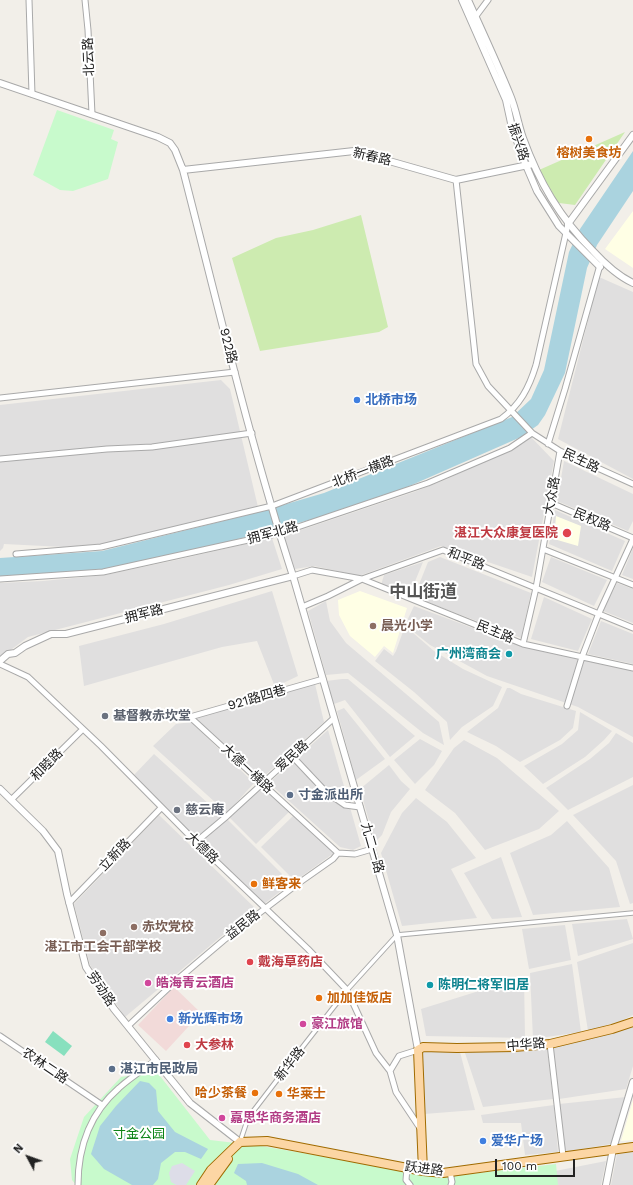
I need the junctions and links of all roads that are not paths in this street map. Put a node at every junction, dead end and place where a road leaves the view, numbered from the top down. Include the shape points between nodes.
1 (29, 0) edge
2 (85, 0) edge
3 (462, 0) edge
4 (468, 0) edge
5 (488, 0) edge
6 (476, 16) junction
7 (0, 83) edge
8 (32, 94) junction
9 (92, 114) junction
10 (633, 135) edge
11 (533, 164) junction
12 (526, 166) junction
13 (183, 170) junction
14 (456, 180) junction
15 (568, 224) junction
16 (566, 234) junction
17 (573, 237) junction
18 (602, 260) junction
19 (600, 267) junction
20 (633, 283) edge
21 (235, 372) junction
22 (0, 398) edge
23 (512, 411) junction
24 (252, 433) junction
25 (532, 433) junction
26 (548, 444) junction
27 (560, 451) junction
28 (0, 459) edge
29 (633, 484) edge
30 (551, 503) junction
31 (272, 506) junction
32 (280, 533) junction
33 (633, 538) edge
34 (543, 549) junction
35 (16, 554) dead end
36 (294, 576) junction
37 (616, 578) junction
38 (0, 579) edge
39 (362, 579) junction
40 (633, 584) edge
41 (536, 588) junction
42 (302, 607) junction
43 (599, 613) junction
44 (633, 628) edge
45 (523, 644) junction
46 (582, 656) junction
47 (0, 663) edge
48 (633, 668) edge
49 (323, 680) junction
50 (567, 706) dead end
51 (190, 717) joint
52 (334, 718) junction
53 (82, 729) junction
54 (292, 757) junction
55 (262, 783) junction
56 (0, 789) edge
57 (11, 800) junction
58 (360, 807) junction
59 (161, 808) junction
60 (196, 842) junction
61 (372, 849) junction
62 (338, 853) junction
63 (69, 903) junction
64 (265, 908) junction
65 (633, 913) edge
66 (396, 935) junction
67 (347, 990) junction
68 (633, 1022) edge
69 (128, 1026) junction
70 (0, 1036) edge
71 (550, 1044) junction
72 (418, 1050) junction
73 (156, 1060) junction
74 (390, 1071) junction
75 (633, 1082) edge
76 (102, 1105) junction
77 (422, 1130) junction
78 (240, 1142) junction
79 (633, 1147) edge
80 (613, 1149) junction
81 (562, 1156) junction
82 (407, 1168) junction
83 (423, 1171) junction
84 (450, 1172) junction
85 (78, 1185) edge
86 (201, 1185) edge
87 (209, 1185) edge
88 (410, 1185) edge
89 (451, 1185) edge
90 (606, 1185) edge

1 - 8 street
2 - 9 street, 北云路
3 - 12 street, 振兴路 via 506,100
4 - 6 street, 振兴路
5 - 6 street
6 - 11 street, 振兴路 via 510,96
7 - 8 street, 922路
8 - 9 street, 922路
9 - 13 street, 922路 via 170,143
10 - 15 street
11 - 12 street, 新春路
11 - 15 street, 振兴路
12 - 14 street, 新春路
12 - 16 street, 振兴路 via 537,191
13 - 14 street, 新春路 via 354,151
13 - 21 street, 922路
14 - 23 street, 民生路 via 476,364 488,386
15 - 16 street, 北桥一横路
15 - 17 street, 振兴路
16 - 17 street, 振兴路
16 - 23 street, 北桥一横路 via 531,383
17 - 18 street
17 - 19 street, 振兴路
18 - 19 street
18 - 20 street
19 - 26 street
21 - 22 street
21 - 24 street, 922路
23 - 25 street, 民生路
23 - 31 street, 北桥一横路 via 489,425
24 - 28 street via 152,447
24 - 31 street, 922路
25 - 26 street, 民生路
25 - 32 street, 拥军北路 via 510,448 428,484
26 - 27 street, 民生路
27 - 29 street, 民生路
27 - 30 street, 大众路
30 - 33 street, 民权路
30 - 34 street, 大众路
31 - 32 street, 922路
31 - 35 street, 北桥一横路 via 101,547
32 - 36 street, 九二一路
32 - 38 street, 拥军北路 via 103,572
33 - 37 street
34 - 37 street
34 - 41 street, 大众路
36 - 39 street, 和平路 via 312,570
36 - 42 street, 九二一路
36 - 47 street, 拥军路 via 66,634 51,634 25,646 15,654 8,654
37 - 40 street
37 - 43 street
39 - 41 street, 和平路 via 443,550
39 - 42 street
39 - 45 street, 民主路
41 - 43 street, 和平路
41 - 45 street, 大众路
42 - 49 street, 九二一路
43 - 44 street, 和平路
43 - 46 street
45 - 46 street, 民主路
46 - 48 street, 民主路
46 - 50 street
47 - 53 street, 大德路 via 28,677
49 - 51 street, 921路四巷
49 - 52 street, 九二一路
51 - 55 street, 大德一横路
52 - 54 street, 爱民路
52 - 58 street, 九二一路
53 - 57 street, 和睦路
53 - 59 street, 大德路
54 - 55 street, 爱民路
54 - 58 street via 326,792 345,805
55 - 60 street, 爱民路
55 - 62 street, 大德一横路
56 - 57 street, 劳动路
57 - 63 street, 劳动路 via 43,831 58,851
58 - 61 street, 九二一路
59 - 60 street, 大德路
59 - 63 street, 立新路
60 - 64 street, 大德路
61 - 62 street via 355,854
61 - 66 street, 九二一路
62 - 64 street, 益民路
63 - 69 street, 劳动路 via 86,967
64 - 67 street, 大德路
64 - 69 street, 益民路 via 178,979
65 - 66 street
66 - 67 street, 新华路
66 - 72 street, 九二一路
67 - 74 street, 大德路 via 376,1053
67 - 78 street, 新华路 via 248,1118
68 - 71 main road, 中华路
69 - 73 street, 劳动路
70 - 76 street, 农林二路
71 - 72 main road, 中华路 via 514,1047 423,1047
71 - 81 street
72 - 74 street via 399,1056
72 - 77 main road, 九二一路
73 - 76 street via 119,1087
73 - 78 street, 劳动路 via 190,1103
74 - 77 street via 396,1092
75 - 80 street
76 - 85 street via 82,1145
77 - 83 main road, 九二一路
78 - 82 main road, 跃进路 via 267,1141
78 - 86 main road via 211,1170
78 - 87 main road
79 - 80 main road, 跃进路
80 - 81 main road, 跃进路
80 - 90 street
81 - 84 main road, 跃进路
82 - 83 main road, 跃进路
82 - 88 street via 406,1180
83 - 84 main road, 跃进路
84 - 89 street

